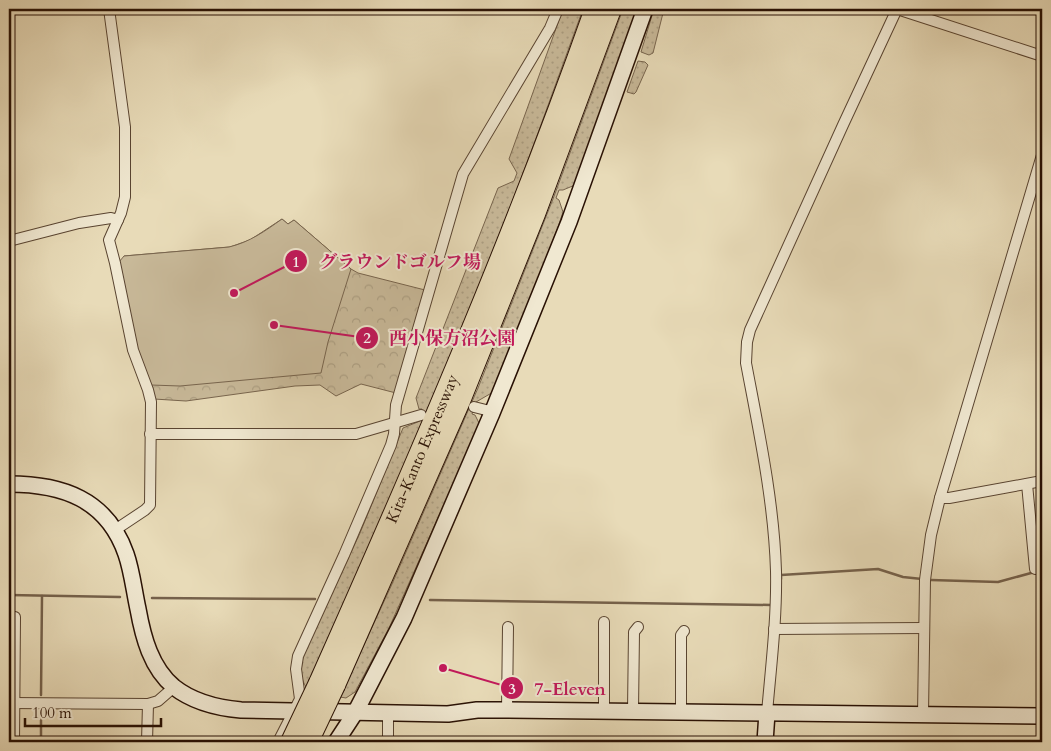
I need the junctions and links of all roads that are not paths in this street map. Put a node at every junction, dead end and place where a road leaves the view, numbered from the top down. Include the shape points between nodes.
1 (109, 9) edge
2 (558, 9) edge
3 (595, 9) edge
4 (611, 9) edge
5 (645, 9) edge
6 (897, 9) edge
7 (1042, 56) edge
8 (1042, 155) edge
9 (118, 220) junction
10 (9, 241) edge
11 (474, 407) dead end
12 (492, 413) junction
13 (421, 415) dead end
14 (395, 424) junction
15 (150, 434) junction
16 (1042, 481) edge
17 (9, 484) edge
18 (1027, 484) junction
19 (940, 498) junction
20 (115, 530) junction
21 (1035, 568) dead end
22 (15, 617) dead end
23 (604, 622) dead end
24 (508, 627) dead end
25 (638, 627) dead end
26 (923, 628) junction
27 (774, 629) junction
28 (684, 630) dead end
29 (327, 684) junction
30 (174, 687) junction
31 (11, 703) edge
32 (148, 704) junction
33 (507, 710) junction
34 (604, 710) junction
35 (633, 710) junction
36 (294, 711) junction
37 (681, 711) junction
38 (355, 712) junction
39 (388, 713) junction
40 (768, 713) junction
41 (923, 714) junction
42 (1042, 716) edge
43 (14, 742) edge
44 (147, 742) edge
45 (278, 742) edge
46 (291, 742) edge
47 (308, 742) edge
48 (336, 742) edge
49 (388, 742) edge
50 (764, 742) edge

1 - 9 street via 124,127 125,197
2 - 14 street via 550,28 463,174 398,396
3 - 29 highway, Kita-Kanto Expressway via 501,260
4 - 29 highway, Kita-Kanto Expressway via 535,214 464,392
5 - 12 street via 568,222
6 - 7 street
6 - 27 street via 747,342 746,363 774,542
8 - 19 street
9 - 10 street via 111,218 79,223
9 - 15 street via 109,240 133,350 150,395
11 - 12 street
12 - 38 street via 404,618
13 - 14 street
14 - 15 street via 356,434
14 - 36 street via 391,445 298,656 296,669 300,698
15 - 20 street via 150,505
16 - 18 street
17 - 20 street via 61,489 82,498
18 - 19 street
18 - 21 street
19 - 26 street via 928,556
20 - 30 street via 127,556 148,648 162,674
22 - 31 street
23 - 34 street
24 - 33 street
25 - 35 street via 634,632
26 - 27 street
26 - 41 street
27 - 40 street
28 - 37 street
29 - 46 highway, Kita-Kanto Expressway, bridge
29 - 47 highway, Kita-Kanto Expressway, bridge
30 - 32 street via 158,701
30 - 36 street via 203,703 222,708
31 - 32 street
31 - 43 street
32 - 44 street
33 - 34 street
33 - 39 street via 448,714
34 - 35 street
35 - 37 street
36 - 38 street
36 - 45 street
37 - 40 street
38 - 39 street
38 - 48 street
39 - 49 street
40 - 41 street
40 - 50 street
41 - 42 street

